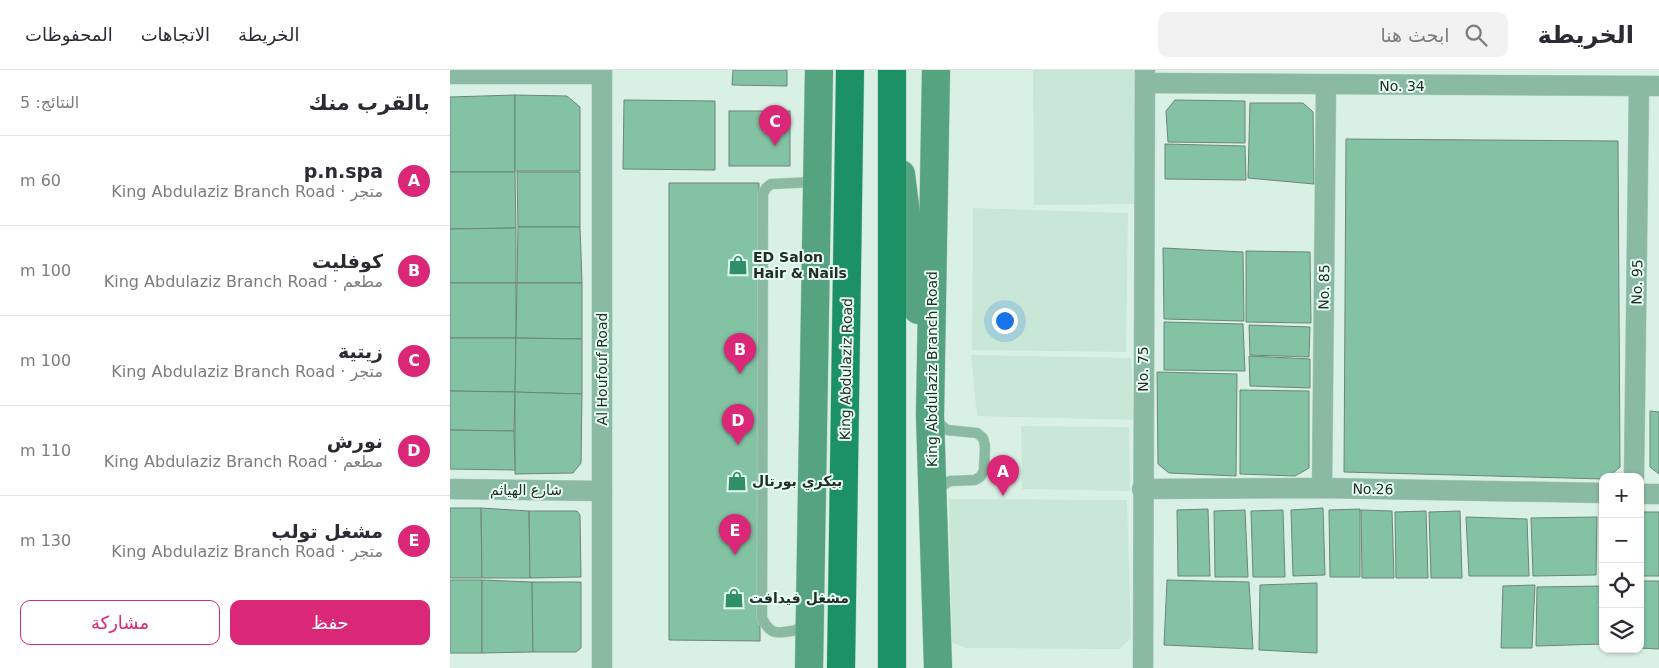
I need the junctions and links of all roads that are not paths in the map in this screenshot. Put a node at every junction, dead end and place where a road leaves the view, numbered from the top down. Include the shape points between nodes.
1 (819, 70) edge
2 (936, 70) edge
3 (602, 72) edge
4 (450, 74) edge
5 (1145, 77) edge
6 (892, 80) edge
7 (850, 83) edge
8 (1326, 86) junction
9 (1639, 86) junction
10 (1659, 86) edge
11 (818, 181) junction
12 (813, 408) junction
13 (930, 416) junction
14 (1634, 473) edge
15 (1322, 488) junction
16 (450, 489) edge
17 (1142, 489) junction
18 (602, 491) junction
19 (932, 492) junction
20 (1599, 493) edge
21 (1644, 494) edge
22 (1659, 494) edge
23 (810, 612) junction
24 (602, 668) edge
25 (809, 668) edge
26 (841, 668) edge
27 (892, 668) edge
28 (938, 668) edge
29 (1143, 668) edge

1 - 11 main road
2 - 13 main road, King Abdulaziz Branch Road
3 - 4 street
3 - 18 street, Al Houfouf Road
5 - 8 street, No. 34
5 - 17 street, No. 75
6 - 13 main road
6 - 27 main road
7 - 12 main road via 833,183 824,351
7 - 26 main road, King Abdulaziz Road
8 - 9 street, No. 34
8 - 15 street, No. 85
9 - 10 street, No. 34
9 - 14 street, No. 95
11 - 12 main road
11 - 23 lane via 771,184 763,194 762,618 767,629 778,634 797,630
12 - 23 main road
13 - 19 main road, King Abdulaziz Branch Road
13 - 19 lane via 947,430 977,433 985,446 984,471 980,477 950,481
15 - 17 street, No.26
15 - 20 street, No.26
16 - 18 street, شارع الهياثم
17 - 29 street, No. 75
18 - 24 street, Al Houfouf Road
19 - 28 main road, King Abdulaziz Branch Road
21 - 22 street
23 - 25 main road

